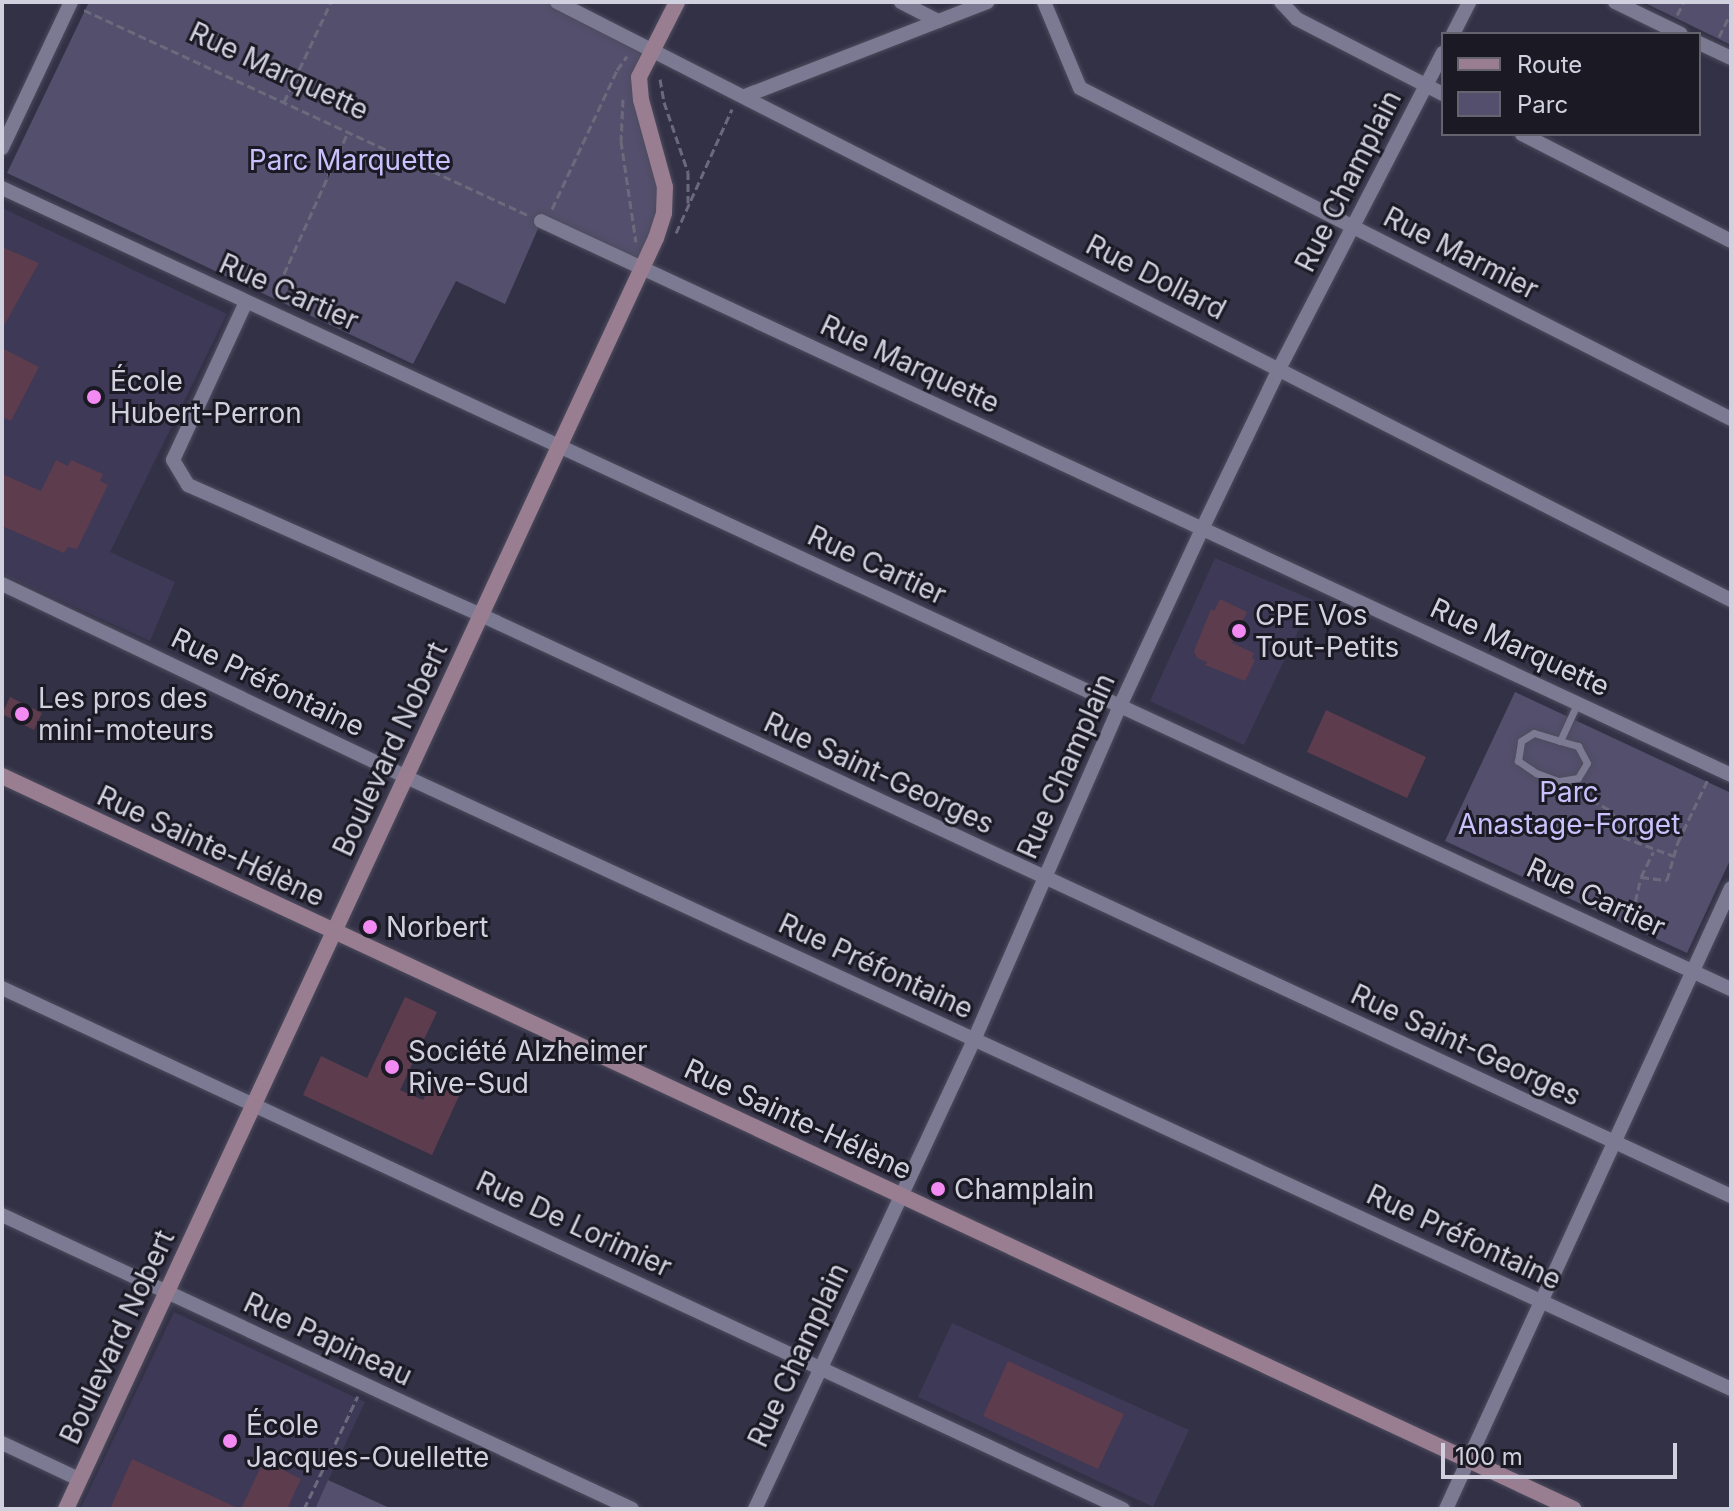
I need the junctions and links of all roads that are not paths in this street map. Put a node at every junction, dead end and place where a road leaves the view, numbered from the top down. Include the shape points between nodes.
1 (69, 2) edge
2 (557, 2) edge
3 (677, 2) edge
4 (901, 2) edge
5 (987, 2) edge
6 (1044, 2) edge
7 (1281, 2) edge
8 (1469, 2) edge
9 (1615, 2) edge
10 (938, 21) junction
11 (1454, 32) edge
12 (1677, 32) edge
13 (1701, 44) edge
14 (646, 46) junction
15 (1441, 57) edge
16 (1731, 58) edge
17 (1427, 86) junction
18 (1441, 93) edge
19 (745, 96) junction
20 (1526, 136) edge
21 (2, 148) edge
22 (2, 188) edge
23 (541, 221) road end
24 (1354, 227) junction
25 (1731, 241) edge
26 (642, 270) junction
27 (246, 302) junction
28 (1279, 369) junction
29 (1731, 419) edge
30 (559, 447) junction
31 (1203, 527) junction
32 (2, 584) edge
33 (1731, 600) edge
34 (481, 615) junction
35 (1578, 702) junction
36 (1120, 706) junction
37 (1560, 741) junction
38 (1731, 775) edge
39 (2, 776) edge
40 (406, 777) junction
41 (1044, 879) junction
42 (1731, 888) edge
43 (334, 932) junction
44 (1693, 971) junction
45 (2, 988) edge
46 (1731, 989) edge
47 (974, 1040) junction
48 (254, 1104) junction
49 (1614, 1142) junction
50 (901, 1196) junction
51 (1731, 1196) edge
52 (2, 1215) edge
53 (167, 1291) junction
54 (1541, 1302) junction
55 (820, 1368) junction
56 (1731, 1389) edge
57 (2, 1443) edge
58 (1468, 1461) junction
59 (79, 1479) junction
60 (66, 1509) edge
61 (632, 1509) edge
62 (755, 1509) edge
63 (1123, 1509) edge
64 (1446, 1509) edge
65 (1573, 1509) edge

1 - 21 street
2 - 14 street, Rue Dollard
3 - 14 street, Boulevard Nobert
4 - 10 street
5 - 10 street
6 - 24 street, Rue Marmier via 1080,88
7 - 17 street via 1297,19
8 - 11 street
9 - 12 street
10 - 19 street
13 - 16 street
14 - 19 street, Rue Dollard
14 - 26 street, Boulevard Nobert via 639,77 641,100 665,187 664,213
15 - 17 street, Rue Champlain
17 - 18 street
17 - 24 street, Rue Champlain
19 - 28 street, Rue Dollard
20 - 25 street
22 - 27 street, Rue Cartier
23 - 26 street, Rue Marquette
24 - 28 street, Rue Champlain
24 - 29 street, Rue Marmier
26 - 30 street, Boulevard Nobert
26 - 31 street, Rue Marquette
27 - 30 street, Rue Cartier
27 - 34 street, Rue Saint-Georges via 173,460 188,485
28 - 31 street, Rue Champlain
28 - 33 street, Rue Dollard
30 - 34 street, Boulevard Nobert
30 - 36 street, Rue Cartier
31 - 35 street, Rue Marquette
31 - 36 street, Rue Champlain
32 - 40 street, Rue Préfontaine
34 - 40 street, Boulevard Nobert
34 - 41 street, Rue Saint-Georges
35 - 37 lane
35 - 38 street, Rue Marquette
36 - 41 street, Rue Champlain
36 - 44 street, Rue Cartier
37 - 37 lane via 1534,733 1521,741 1518,761 1558,781 1578,778 1587,763 1578,746
39 - 43 street, Rue Sainte-Hélène
40 - 43 street, Boulevard Nobert
40 - 47 street, Rue Préfontaine
41 - 47 street, Rue Champlain
41 - 49 street, Rue Saint-Georges
42 - 44 street
43 - 48 street, Boulevard Nobert
43 - 50 street, Rue Sainte-Hélène
44 - 46 street, Rue Cartier
44 - 49 street
45 - 48 street, Rue De Lorimier
47 - 50 street, Rue Champlain
47 - 54 street, Rue Préfontaine
48 - 53 street, Boulevard Nobert
48 - 55 street, Rue De Lorimier
49 - 51 street, Rue Saint-Georges
49 - 54 street
50 - 55 street, Rue Champlain
50 - 58 street, Rue Sainte-Hélène
52 - 53 street, Rue Papineau
53 - 59 street, Boulevard Nobert
53 - 61 street, Rue Papineau
54 - 56 street, Rue Préfontaine
54 - 58 street
55 - 62 street, Rue Champlain
55 - 63 street, Rue De Lorimier
57 - 59 street
58 - 64 street
58 - 65 street, Rue Sainte-Hélène
59 - 60 street, Boulevard Nobert

